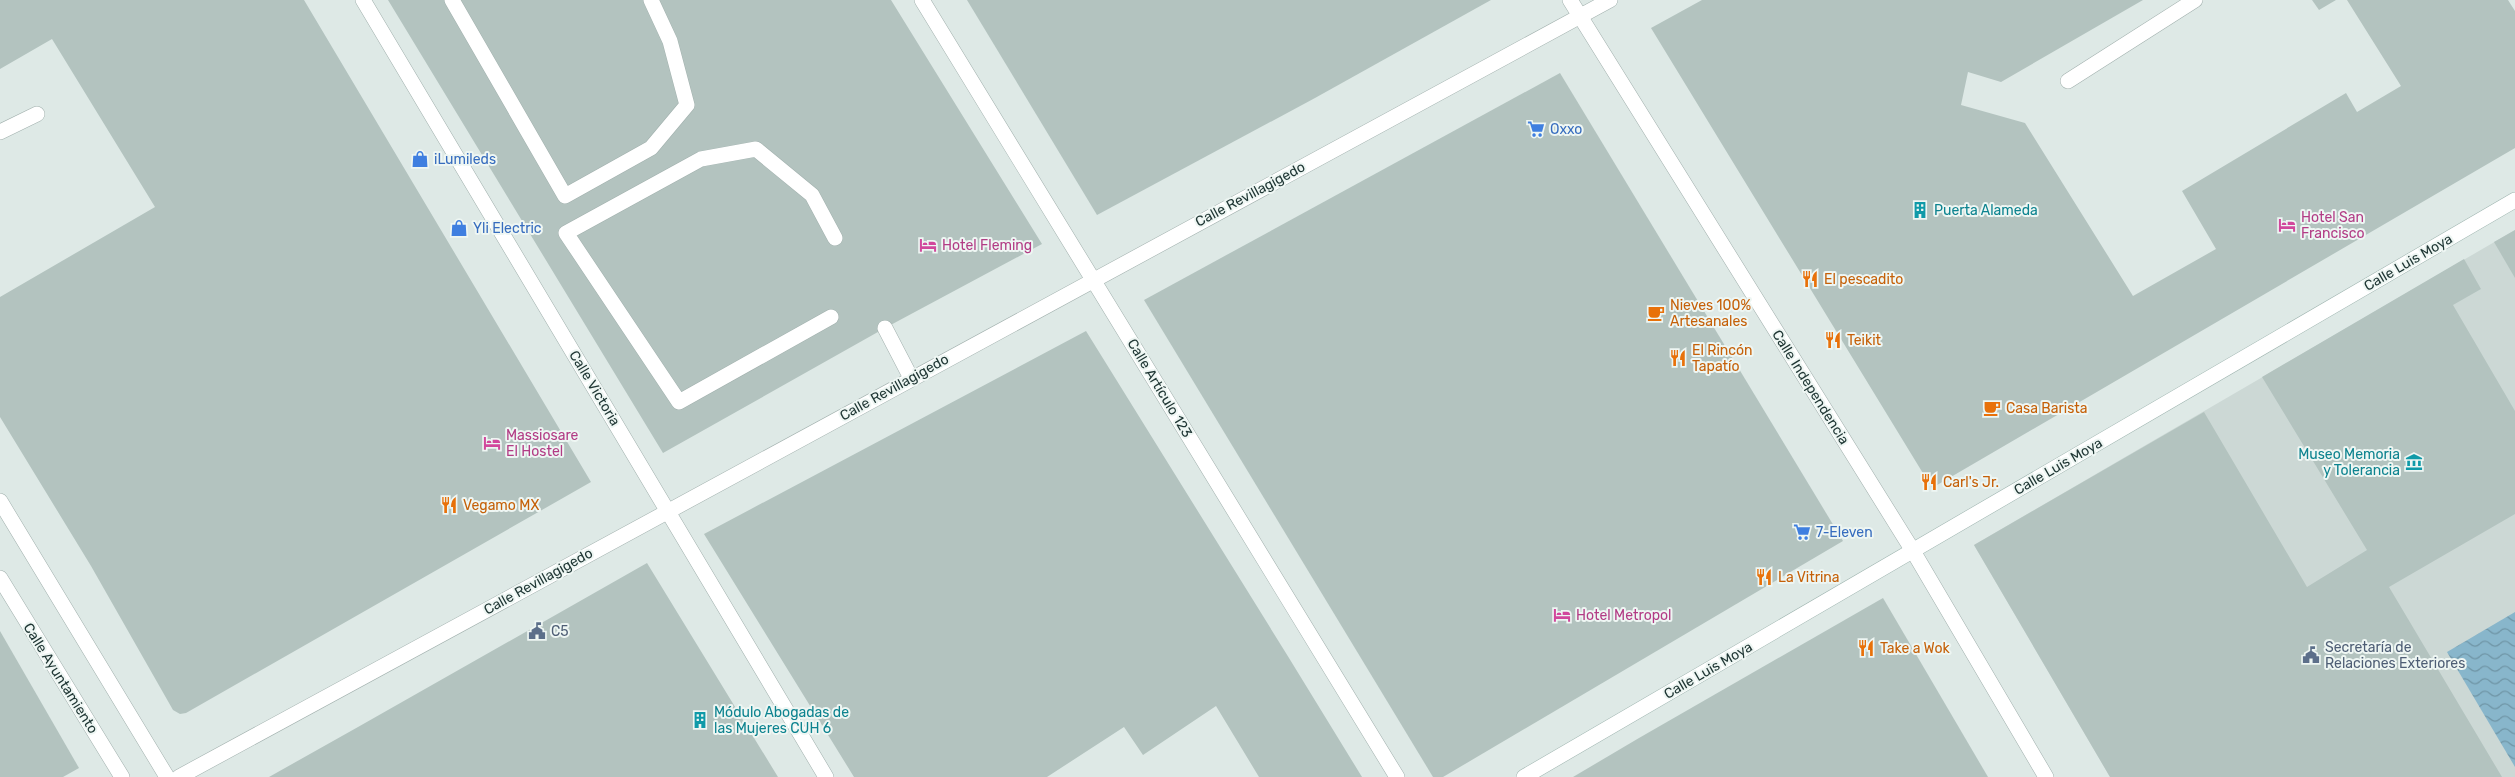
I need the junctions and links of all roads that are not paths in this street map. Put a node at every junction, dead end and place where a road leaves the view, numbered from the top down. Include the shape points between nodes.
1 (363, 0) edge
2 (452, 0) edge
3 (651, 0) edge
4 (922, 0) edge
5 (1570, 0) edge
6 (1610, 0) edge
7 (2195, 0) edge
8 (1580, 16) junction
9 (2068, 81) dead end
10 (36, 114) dead end
11 (0, 132) edge
12 (2515, 200) edge
13 (835, 238) dead end
14 (1093, 279) junction
15 (831, 316) dead end
16 (885, 328) dead end
17 (911, 378) junction
18 (0, 501) edge
19 (667, 511) junction
20 (1913, 551) junction
21 (0, 578) edge
22 (122, 777) edge
23 (167, 777) edge
24 (179, 777) edge
25 (826, 777) edge
26 (1396, 777) edge
27 (1524, 777) edge
28 (2046, 777) edge

1 - 19 street, Calle Victoria
2 - 3 street via 564,196 651,148 687,105 670,41
4 - 14 street, Calle Artículo 123
5 - 8 street, Calle Independencia
6 - 8 street, Calle Revillagigedo
7 - 9 street
8 - 14 street, Calle Revillagigedo
8 - 20 street, Calle Independencia
10 - 11 street
12 - 20 street, Calle Luis Moya
13 - 15 street via 812,195 756,149 701,159 566,233 679,402
14 - 17 street, Calle Revillagigedo
14 - 26 street, Calle Artículo 123
16 - 17 street
17 - 19 street, Calle Revillagigedo
18 - 23 street
19 - 24 street, Calle Revillagigedo
19 - 25 street, Calle Victoria
20 - 27 street, Calle Luis Moya
20 - 28 street, Calle Independencia
21 - 22 street, Calle Ayuntamiento

